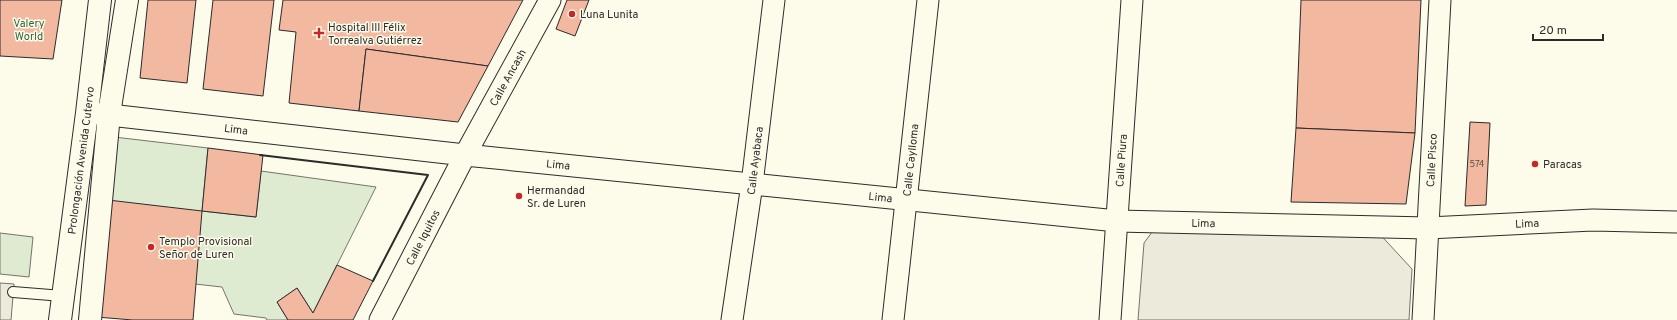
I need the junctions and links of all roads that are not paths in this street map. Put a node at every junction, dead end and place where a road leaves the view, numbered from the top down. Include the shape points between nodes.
1 (100, 0) edge
2 (128, 0) edge
3 (550, 0) edge
4 (774, 0) edge
5 (928, 0) edge
6 (1132, 0) edge
7 (1440, 0) edge
8 (98, 114) junction
9 (465, 154) junction
10 (752, 184) junction
11 (907, 200) junction
12 (1117, 221) junction
13 (1677, 222) edge
14 (1428, 228) junction
15 (13, 292) dead end
16 (63, 296) junction
17 (60, 320) edge
18 (90, 320) edge
19 (380, 320) edge
20 (732, 320) edge
21 (893, 320) edge
22 (1110, 320) edge
23 (1423, 320) edge

1 - 8 street, Prolongación Avenida Cutervo
2 - 8 street, Prolongación Avenida Cutervo
3 - 9 street, Calle Ancash
4 - 10 street, Calle Ayabaca
5 - 11 street, Calle Caylloma
6 - 12 street, Calle Piura
7 - 14 street, Calle Pisco
8 - 9 street, Lima
8 - 16 street, Prolongación Avenida Cutervo
8 - 18 street, Prolongación Avenida Cutervo
9 - 10 street, Lima
9 - 19 street, Calle Iquitos
10 - 11 street, Lima
10 - 20 street, Calle Ayabaca
11 - 12 street, Lima
11 - 21 street, Calle Caylloma
12 - 14 street, Lima
12 - 22 street, Calle Piura
13 - 14 street, Lima via 1593,220
14 - 23 street, Calle Pisco
15 - 16 lane
16 - 17 street, Prolongación Avenida Cutervo

